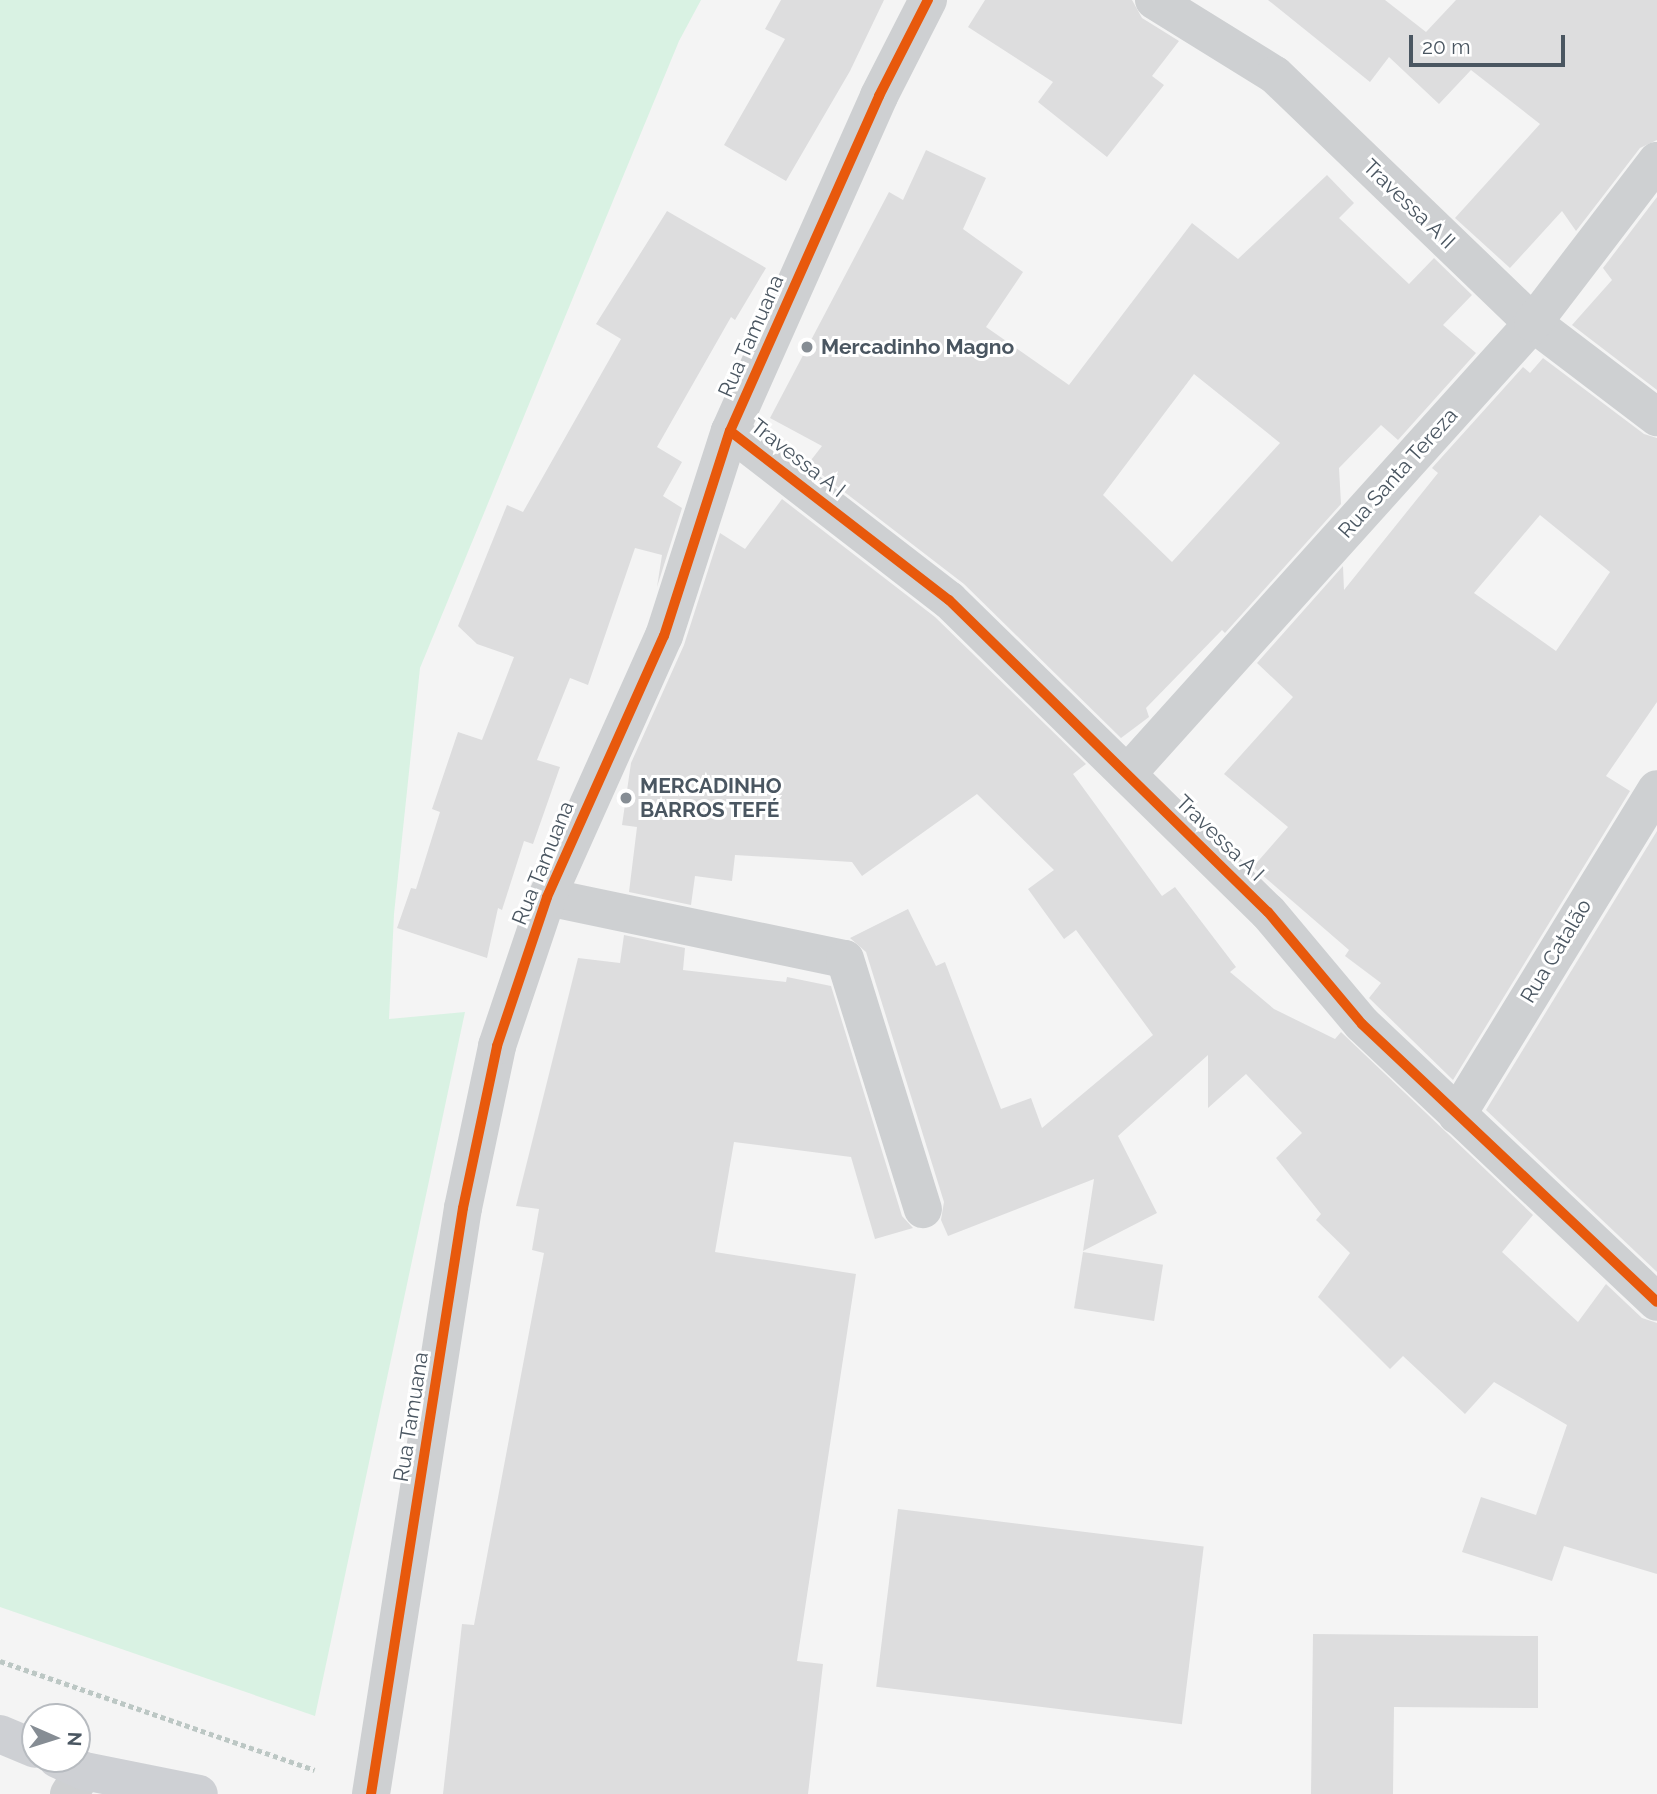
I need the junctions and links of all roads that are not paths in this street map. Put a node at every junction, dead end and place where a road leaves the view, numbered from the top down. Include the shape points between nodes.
1 (928, 0) edge
2 (1154, 0) edge
3 (1657, 161) edge
4 (1533, 323) junction
5 (1657, 417) edge
6 (730, 430) junction
7 (1127, 774) junction
8 (1657, 789) edge
9 (547, 897) junction
10 (1457, 1115) junction
11 (923, 1209) dead end
12 (1657, 1302) edge
13 (0, 1734) edge
14 (21, 1743) edge
15 (70, 1774) edge
16 (199, 1794) edge
17 (371, 1794) edge

1 - 6 street, Rua Tamuana via 879,96
2 - 4 street, Travessa A II via 1275,75
3 - 4 street, Rua Santa Tereza
4 - 5 street, Travessa A II
4 - 7 street, Rua Santa Tereza
6 - 7 street, Travessa A I via 949,600
6 - 9 street, Rua Tamuana via 664,636
7 - 10 street, Travessa A I via 1268,912 1362,1024
8 - 10 street, Rua Catalão
9 - 11 street via 845,959
9 - 17 street, Rua Tamuana via 497,1046 466,1194
10 - 12 street, Travessa A I
13 - 14 street
15 - 16 street

